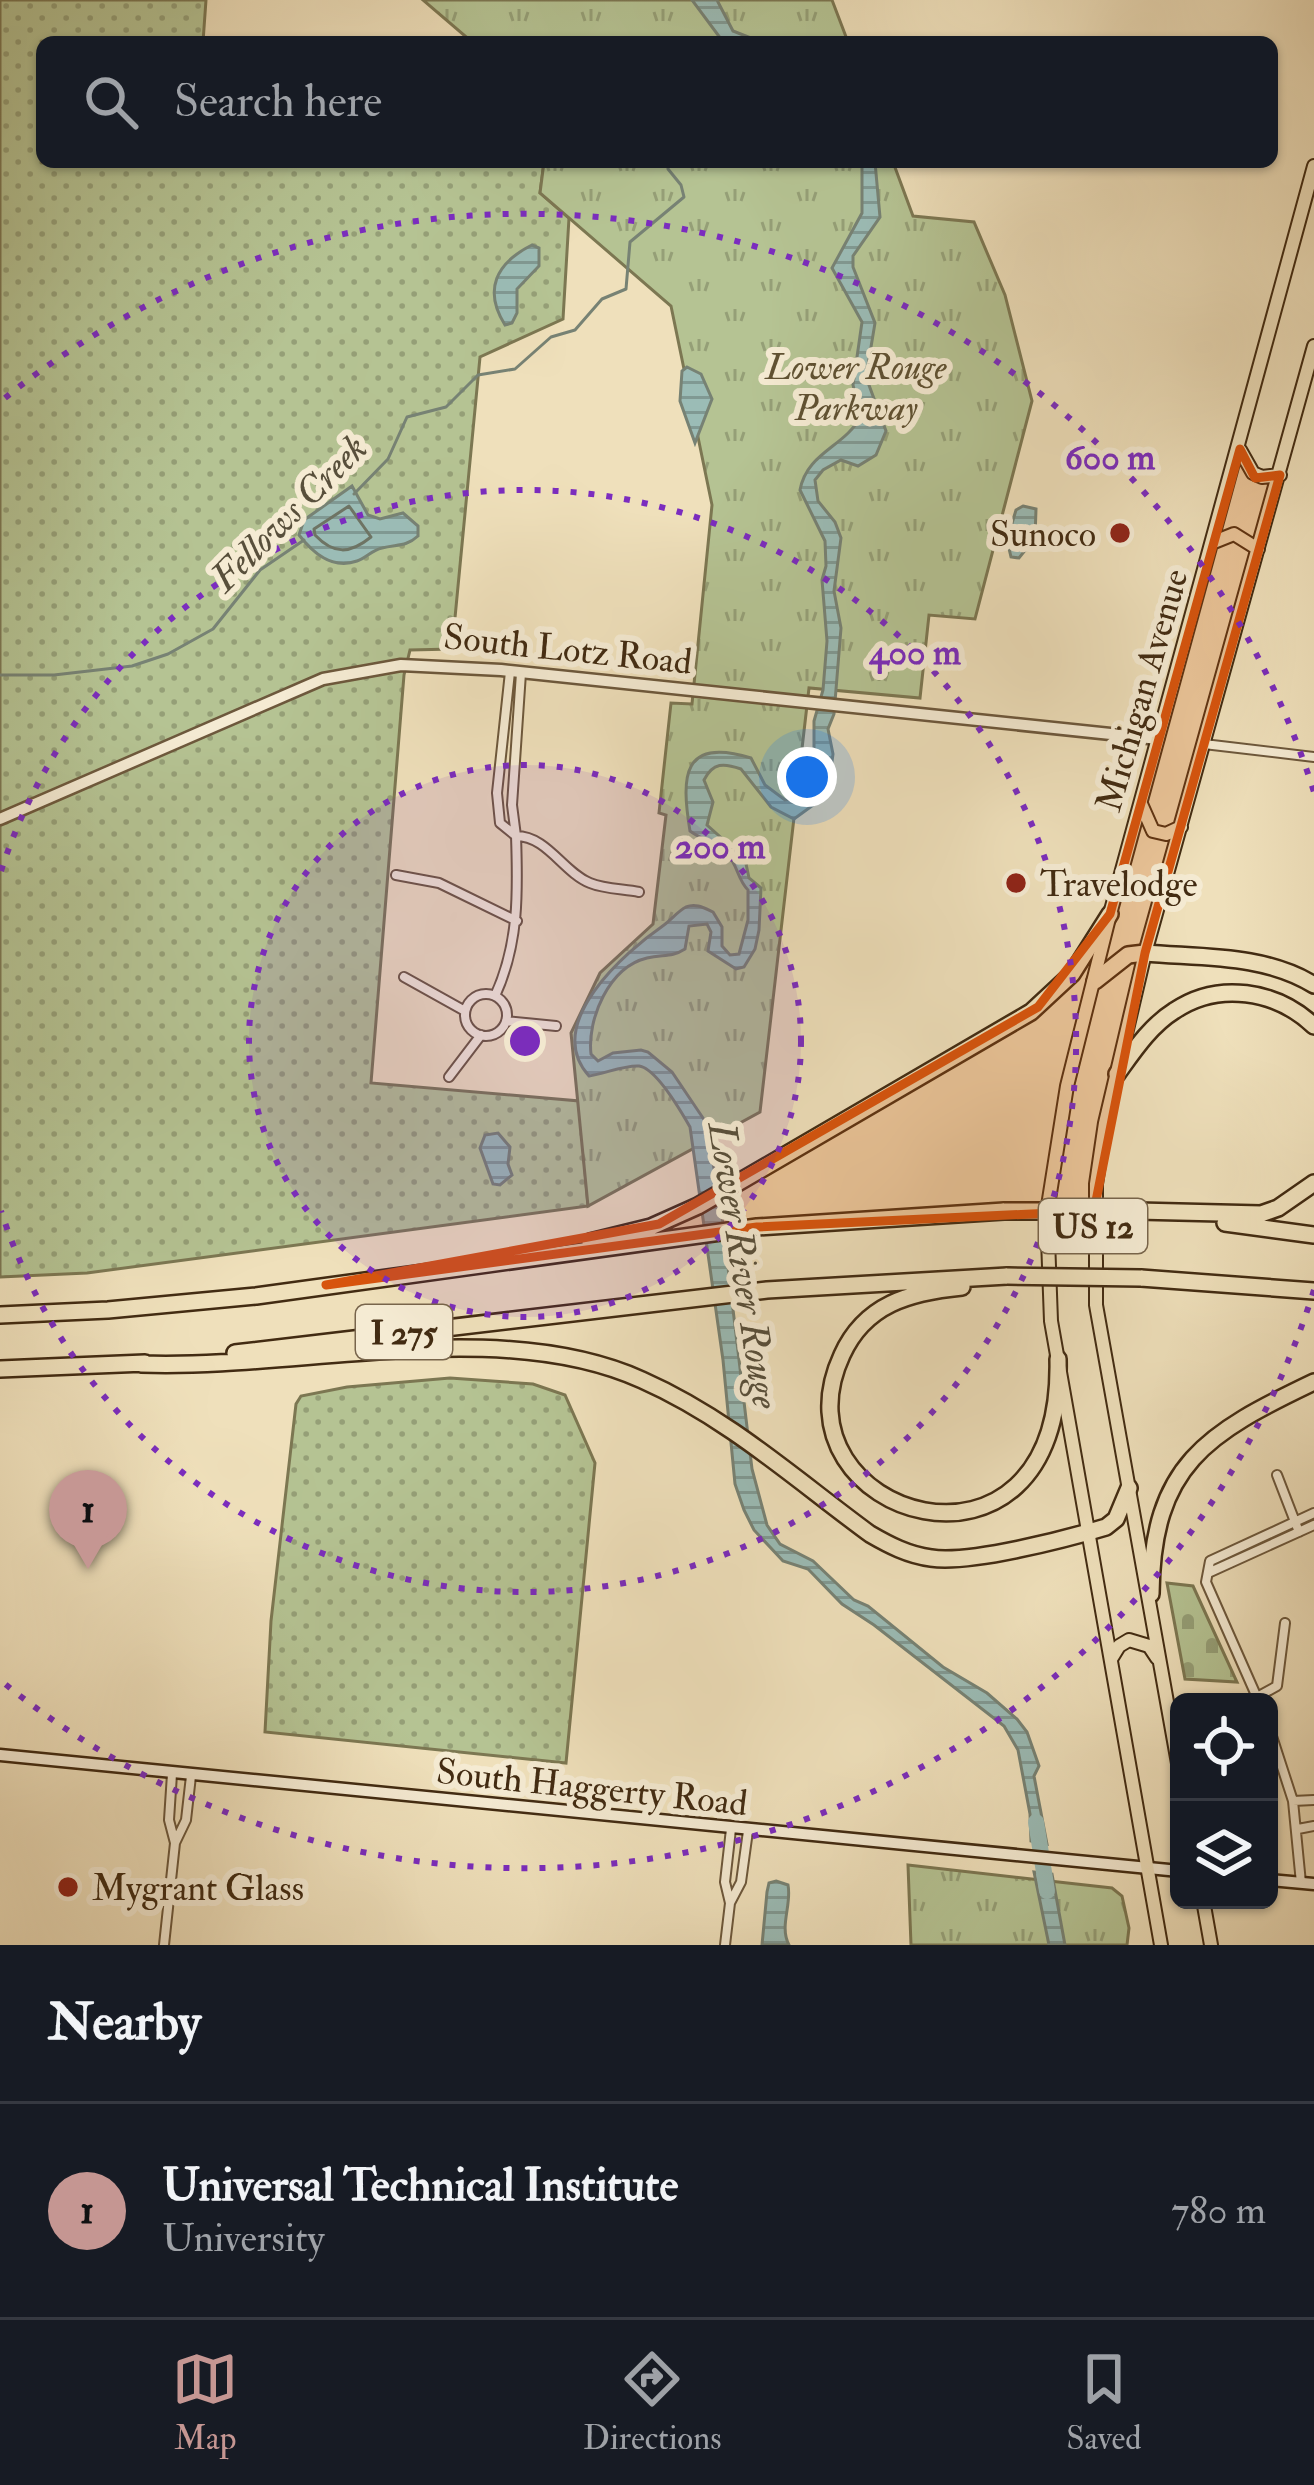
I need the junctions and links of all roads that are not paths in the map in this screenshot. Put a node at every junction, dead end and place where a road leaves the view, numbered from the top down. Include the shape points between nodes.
1 (1314, 166) edge
2 (1314, 346) edge
3 (1240, 449) junction
4 (1280, 475) junction
5 (1214, 542) junction
6 (1258, 549) junction
7 (516, 672) junction
8 (1158, 739) junction
9 (1204, 744) junction
10 (1314, 757) edge
11 (1141, 803) junction
12 (0, 819) edge
13 (1181, 827) junction
14 (516, 836) junction
15 (395, 875) dead end
16 (639, 892) dead end
17 (1110, 914) junction
18 (517, 921) junction
19 (1145, 953) junction
20 (404, 977) dead end
21 (1095, 981) junction
22 (1314, 985) edge
23 (495, 996) junction
24 (465, 1011) junction
25 (506, 1021) junction
26 (556, 1026) dead end
27 (1314, 1026) edge
28 (481, 1035) junction
29 (1117, 1074) junction
30 (449, 1077) dead end
31 (1314, 1183) edge
32 (1138, 1211) junction
33 (1314, 1235) edge
34 (1003, 1276) junction
35 (326, 1285) junction
36 (1314, 1291) edge
37 (0, 1315) edge
38 (1058, 1358) junction
39 (141, 1364) junction
40 (0, 1369) edge
41 (1314, 1382) edge
42 (1277, 1475) dead end
43 (1129, 1488) junction
44 (1314, 1514) edge
45 (1295, 1520) junction
46 (1314, 1526) edge
47 (1090, 1532) junction
48 (1299, 1532) junction
49 (1208, 1574) junction
50 (1150, 1594) junction
51 (1285, 1623) dead end
52 (1111, 1659) junction
53 (1161, 1664) junction
54 (1255, 1693) edge
55 (1268, 1693) edge
56 (1170, 1716) edge
57 (1278, 1755) edge
58 (0, 1756) edge
59 (172, 1774) junction
60 (191, 1776) junction
61 (1314, 1800) edge
62 (1293, 1801) junction
63 (1314, 1826) edge
64 (731, 1829) junction
65 (1298, 1829) junction
66 (748, 1831) junction
67 (175, 1844) junction
68 (1147, 1868) junction
69 (1170, 1870) edge
70 (1278, 1881) edge
71 (1308, 1884) edge
72 (730, 1903) junction
73 (1204, 1909) edge
74 (164, 1945) edge
75 (725, 1945) edge
76 (1161, 1945) edge
77 (1210, 1945) edge

1 - 3 main road, Michigan Avenue / US 12
2 - 4 main road, Michigan Avenue / US 12
3 - 4 main road via 1252,473
3 - 5 main road, Michigan Avenue / US 12
4 - 6 main road, Michigan Avenue / US 12
5 - 6 main road via 1238,535
5 - 8 main road, Michigan Avenue / US 12
6 - 9 main road, Michigan Avenue / US 12
7 - 8 main road, South Lotz Road
7 - 12 main road, South Lotz Road via 401,665 323,679
7 - 14 street
7 - 14 street via 498,809
8 - 11 main road, Michigan Avenue / US 12
9 - 10 street
9 - 13 main road, Michigan Avenue / US 12
11 - 13 main road via 1154,831
11 - 17 main road, Michigan Avenue / US 12
13 - 19 main road, Michigan Avenue / US 12
14 - 16 street via 589,883
14 - 18 street
15 - 18 street via 440,883
17 - 21 main road, Michigan Avenue / US 12
17 - 35 highway via 1072,974 1038,1007 658,1224 607,1240
18 - 23 street
19 - 21 highway via 1128,955
19 - 22 highway via 1263,963
19 - 29 main road, Michigan Avenue / US 12
20 - 24 street
21 - 38 main road, Michigan Avenue / US 12 via 1050,1176 1047,1271
23 - 24 street via 477,996
23 - 25 street
24 - 28 street
25 - 26 street
25 - 28 street
27 - 29 highway via 1255,994 1208,995 1170,1013
28 - 30 street
29 - 43 main road, Michigan Avenue / US 12 via 1096,1184 1093,1272
31 - 32 highway via 1261,1214
32 - 33 highway, I 275
32 - 35 highway, I 275, bridge via 757,1227
34 - 36 highway, I 275, bridge
34 - 38 highway via 910,1294 863,1321 837,1365 831,1400 849,1463 885,1498 919,1512 986,1505 1025,1477 1044,1448 1057,1406
34 - 39 highway, I 275 via 767,1290
35 - 37 highway, I 275
38 - 47 main road, Michigan Avenue / US 12
39 - 40 highway, I 275
39 - 47 highway via 490,1347 566,1356 713,1416 870,1534 913,1554 962,1558
41 - 50 highway via 1238,1419 1192,1458 1160,1518
42 - 45 street
43 - 47 highway via 1116,1519
43 - 50 main road, Michigan Avenue / US 12
44 - 45 street
45 - 48 street
45 - 49 street via 1217,1555
46 - 48 street
47 - 52 main road, Michigan Avenue / US 12
48 - 49 street
49 - 54 street
50 - 53 main road, Michigan Avenue / US 12
51 - 55 street via 1277,1686
52 - 53 main road via 1123,1642 1136,1640
52 - 68 main road, Michigan Avenue / US 12
53 - 56 main road, Michigan Avenue / US 12
57 - 62 street
58 - 59 main road, South Haggerty Road
59 - 60 main road, South Haggerty Road
59 - 67 street
60 - 64 main road, South Haggerty Road
60 - 67 street
61 - 62 street
62 - 65 street
63 - 65 street
64 - 66 main road, South Haggerty Road
64 - 72 street
65 - 71 street
66 - 68 main road, South Haggerty Road
66 - 72 street
67 - 74 street
68 - 69 main road, South Haggerty Road
68 - 76 main road, Michigan Avenue / US 12
70 - 71 main road
72 - 75 street
73 - 77 main road

